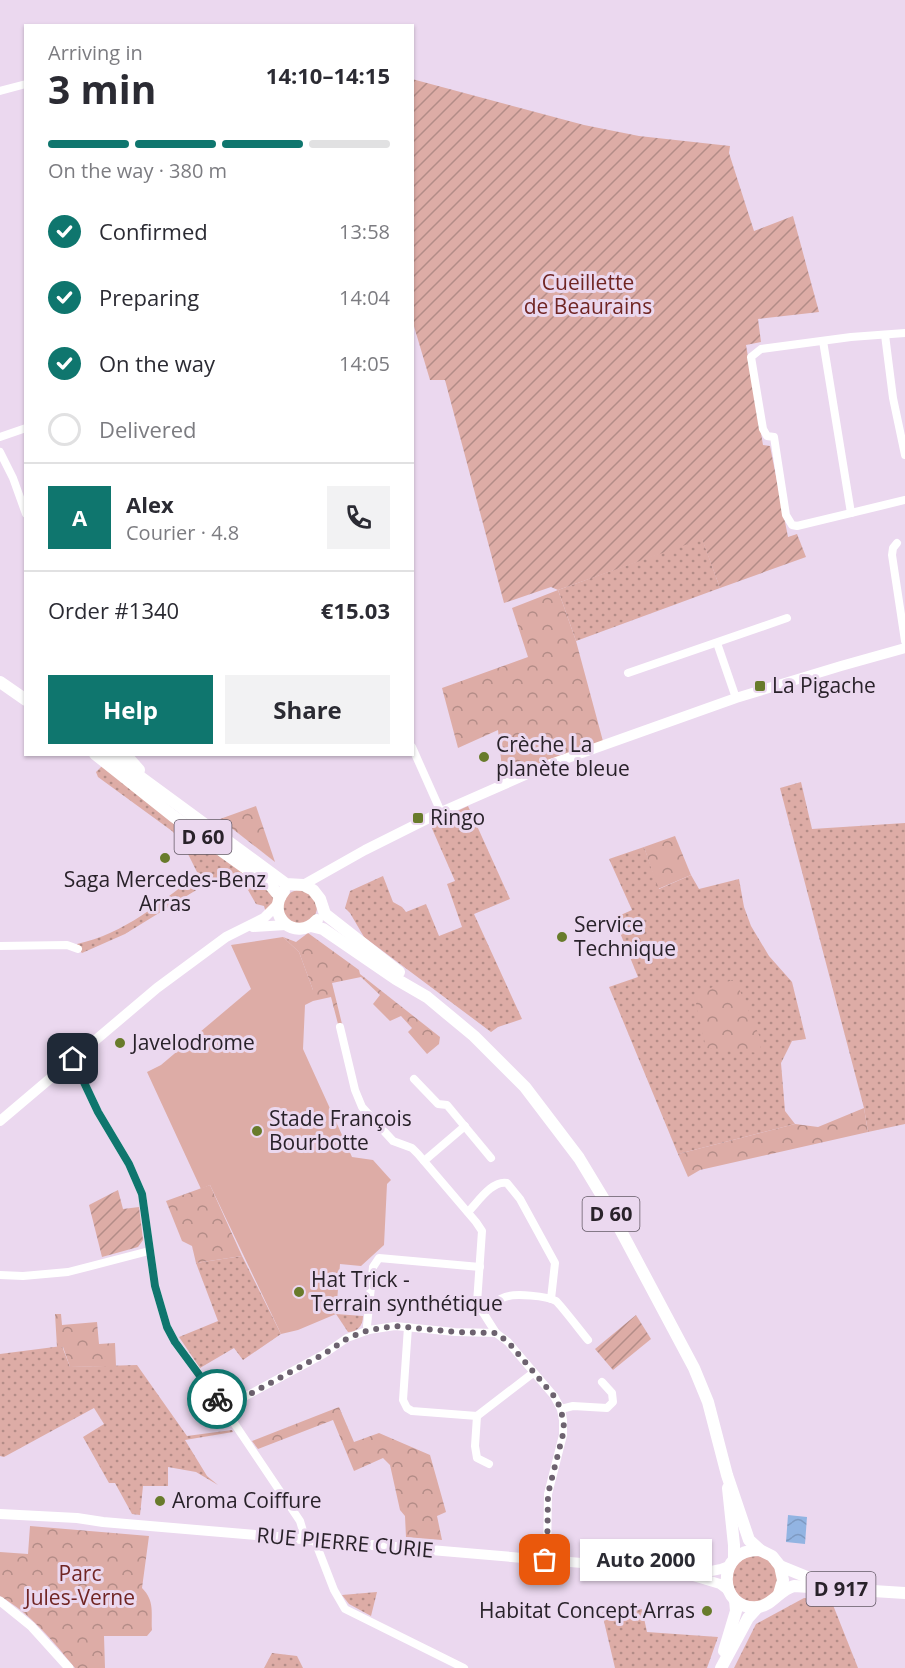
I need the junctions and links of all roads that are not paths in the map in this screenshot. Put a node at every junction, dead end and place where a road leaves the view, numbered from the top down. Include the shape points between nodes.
1 (24, 85) edge
2 (0, 91) edge
3 (905, 333) edge
4 (885, 335) junction
5 (823, 341) junction
6 (24, 429) edge
7 (0, 437) edge
8 (0, 452) edge
9 (905, 455) edge
10 (905, 500) edge
11 (24, 508) edge
12 (851, 513) junction
13 (897, 543) dead end
14 (787, 618) dead end
15 (905, 641) edge
16 (717, 643) junction
17 (905, 648) edge
18 (628, 673) dead end
19 (0, 675) edge
20 (0, 682) edge
21 (24, 692) edge
22 (736, 698) junction
23 (24, 699) edge
24 (414, 751) edge
25 (98, 756) edge
26 (112, 756) edge
27 (127, 756) edge
28 (178, 804) junction
29 (441, 812) junction
30 (333, 869) junction
31 (299, 886) junction
32 (279, 901) junction
33 (320, 902) junction
34 (286, 925) junction
35 (312, 926) junction
36 (247, 927) junction
37 (0, 946) edge
38 (78, 949) dead end
39 (427, 997) junction
40 (340, 1027) dead end
41 (73, 1059) junction
42 (414, 1079) dead end
43 (0, 1121) edge
44 (465, 1126) junction
45 (421, 1158) junction
46 (491, 1158) dead end
47 (468, 1212) junction
48 (149, 1251) junction
49 (480, 1267) junction
50 (0, 1275) edge
51 (551, 1299) junction
52 (482, 1312) junction
53 (408, 1327) junction
54 (369, 1330) junction
55 (496, 1333) junction
56 (588, 1340) dead end
57 (533, 1372) junction
58 (602, 1382) dead end
59 (224, 1408) junction
60 (561, 1409) junction
61 (477, 1416) junction
62 (489, 1464) dead end
63 (727, 1475) junction
64 (0, 1514) edge
65 (303, 1539) junction
66 (315, 1540) junction
67 (760, 1550) junction
68 (547, 1560) junction
69 (731, 1562) junction
70 (780, 1566) junction
71 (690, 1575) junction
72 (905, 1587) edge
73 (905, 1593) edge
74 (778, 1594) junction
75 (732, 1595) junction
76 (0, 1601) edge
77 (758, 1607) junction
78 (69, 1668) edge
79 (464, 1668) edge
80 (720, 1668) edge

1 - 2 street
3 - 4 street
4 - 5 street
4 - 9 street
5 - 12 street
5 - 12 street via 761,349 751,357 763,429 767,436 774,437 786,515 792,525
6 - 7 street
8 - 11 street
10 - 12 street
13 - 15 street via 892,555
14 - 16 street
16 - 18 street
16 - 22 street
17 - 22 main road
19 - 21 main road
20 - 23 main road
22 - 29 main road via 548,765
24 - 29 street
25 - 32 main road, D 60 via 173,816 271,885
26 - 28 main road, D 60
27 - 28 main road
28 - 31 main road, D 60 via 286,884
29 - 30 main road
30 - 31 main road
30 - 33 main road via 321,885
31 - 32 main road via 286,890
31 - 33 main road via 310,888
32 - 34 main road via 279,914
32 - 36 main road via 264,918
33 - 35 main road via 318,918
33 - 39 main road, D 60 via 333,922
34 - 35 main road via 299,929
34 - 36 main road
35 - 39 main road, D 60 via 323,929
36 - 41 main road via 189,964
37 - 38 street via 67,945
39 - 63 main road, D 60 via 512,1072 579,1158 694,1368 708,1402
40 - 45 street via 362,1107 393,1141 412,1148
41 - 43 main road
41 - 48 street via 142,1194
42 - 44 street via 438,1104 447,1105
44 - 45 street
44 - 46 street
45 - 47 street
47 - 49 street via 482,1231
47 - 51 street via 495,1185 507,1183 555,1263
48 - 50 street via 68,1272
48 - 59 street via 167,1327
49 - 52 street via 477,1303
49 - 54 street via 379,1258 373,1267
51 - 52 street via 506,1296
51 - 56 street via 558,1302
52 - 55 street
53 - 54 street
53 - 55 street
53 - 61 street via 403,1400 407,1408
54 - 59 street
55 - 57 street
57 - 60 street
57 - 61 street
58 - 60 street via 612,1393 613,1402 607,1408
59 - 65 street via 300,1521
60 - 68 street via 563,1434 548,1494
61 - 62 street via 477,1458
63 - 67 main road, D 60 via 749,1540
63 - 69 main road, D 60 via 734,1545
64 - 65 main road, RUE PIERRE CURIE
65 - 66 main road, RUE PIERRE CURIE
66 - 68 main road, RUE PIERRE CURIE
66 - 79 street via 345,1608
67 - 69 main road via 746,1551
67 - 70 main road
68 - 71 main road, RUE PIERRE CURIE
69 - 71 main road, RUE PIERRE CURIE via 721,1569
69 - 75 main road via 726,1582
70 - 72 main road, D 917 via 807,1577
70 - 74 main road via 783,1580
71 - 75 main road, RUE PIERRE CURIE via 720,1584
73 - 74 main road, D 917 via 801,1586
74 - 77 main road
75 - 77 main road via 750,1607
75 - 80 main road via 735,1616
76 - 78 street via 31,1626
77 - 80 main road

